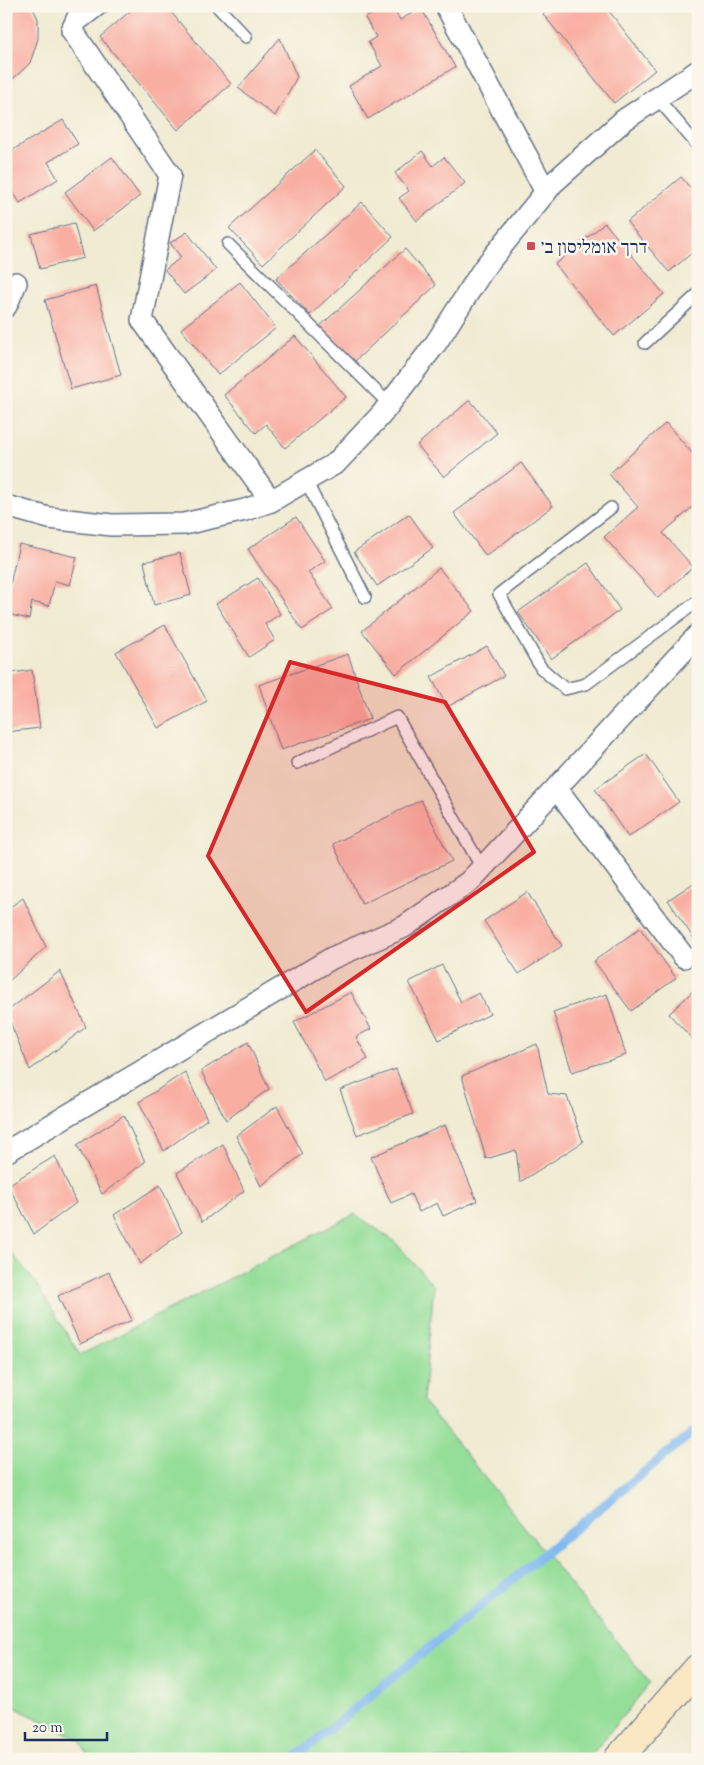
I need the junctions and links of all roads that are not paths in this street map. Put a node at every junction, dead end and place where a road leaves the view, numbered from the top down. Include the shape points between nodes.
1 (83, 6) edge
2 (104, 6) edge
3 (217, 6) edge
4 (446, 6) edge
5 (72, 30) junction
6 (246, 37) dead end
7 (698, 71) edge
8 (657, 98) junction
9 (698, 146) edge
10 (546, 192) junction
11 (228, 244) dead end
12 (16, 283) dead end
13 (698, 294) edge
14 (6, 306) edge
15 (645, 343) dead end
16 (389, 404) junction
17 (306, 481) junction
18 (271, 502) junction
19 (6, 506) edge
20 (611, 508) dead end
21 (365, 597) dead end
22 (698, 601) edge
23 (698, 635) edge
24 (297, 763) dead end
25 (557, 789) junction
26 (482, 868) junction
27 (684, 957) dead end
28 (6, 1152) edge
29 (698, 1668) edge
30 (618, 1759) edge

1 - 5 street
2 - 5 lane
3 - 6 lane
4 - 10 street
5 - 18 street via 170,175 142,320
7 - 8 street
8 - 9 lane
8 - 10 street via 624,120 552,183
10 - 16 street via 484,268 436,343
11 - 16 lane
12 - 14 street
13 - 15 lane
16 - 17 street via 336,463
17 - 18 street
17 - 21 lane
18 - 19 street via 184,524 112,526 49,518
20 - 22 lane via 499,594 541,668 565,689 586,684
23 - 25 street
24 - 26 lane via 397,717
25 - 26 street
25 - 27 street
26 - 28 street via 470,881 404,927 332,958
29 - 30 street

